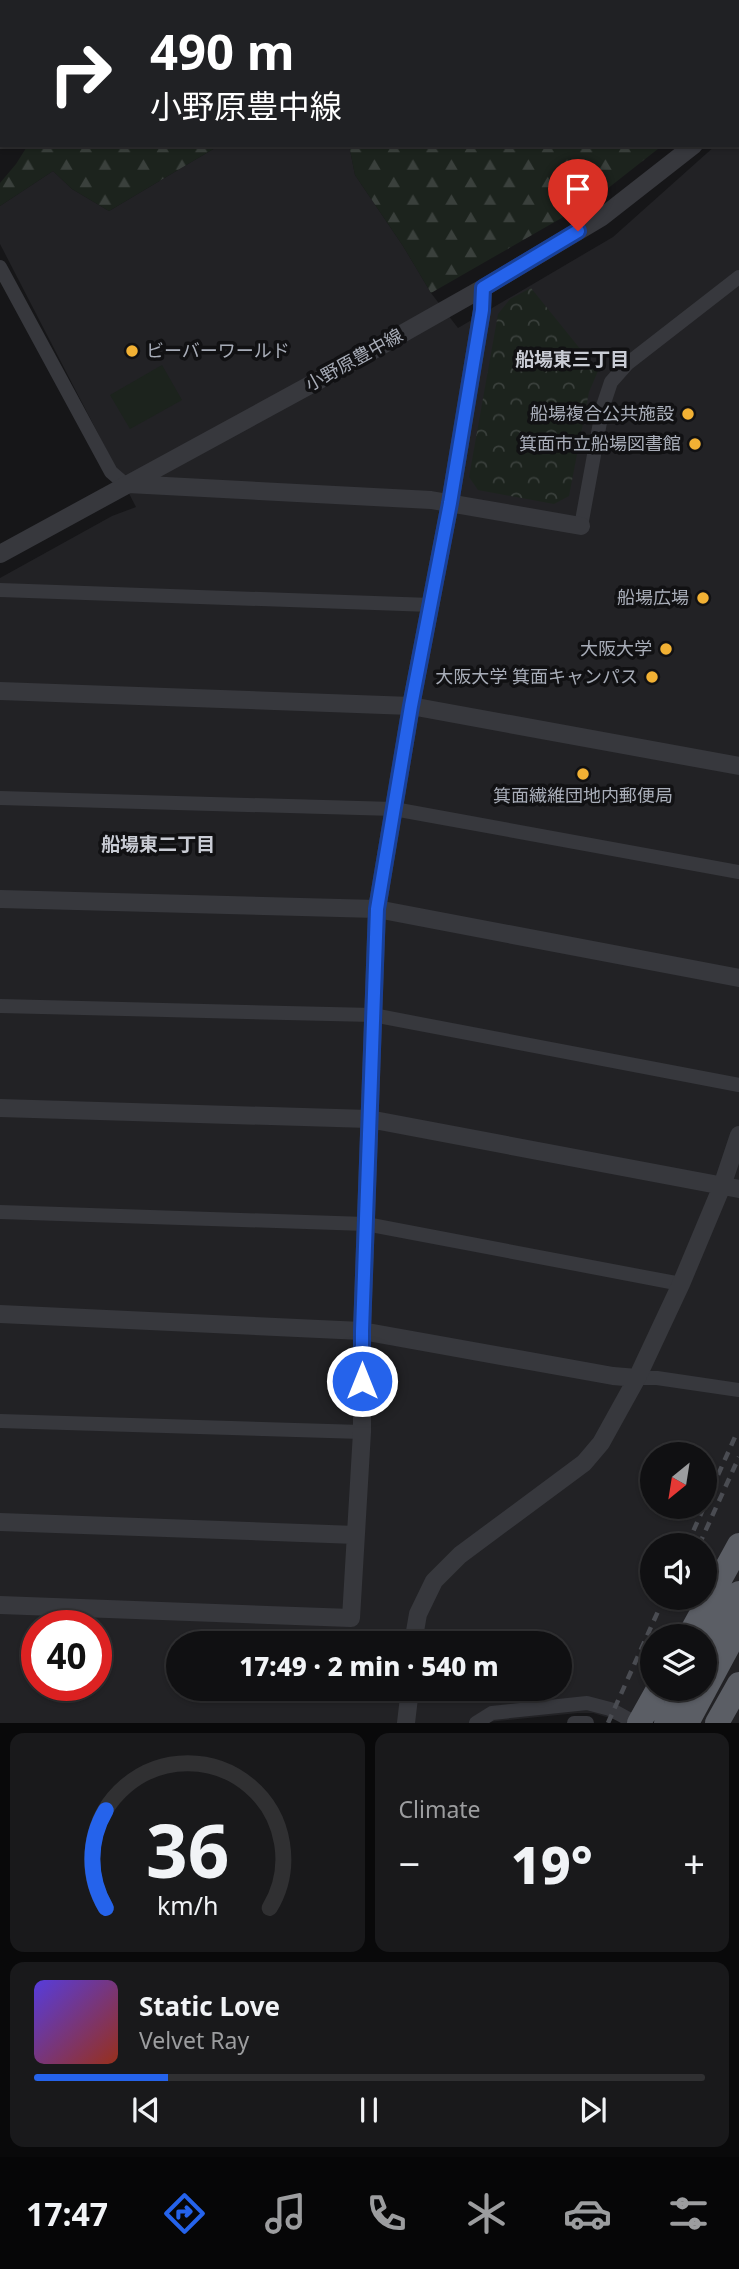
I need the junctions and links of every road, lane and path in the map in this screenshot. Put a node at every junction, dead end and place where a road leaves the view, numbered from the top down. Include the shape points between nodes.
1 (691, 147) edge
2 (0, 267) edge
3 (739, 277) edge
4 (483, 288) junction
5 (125, 484) junction
6 (450, 503) junction
7 (581, 526) joint
8 (0, 554) edge
9 (0, 590) edge
10 (431, 604) junction
11 (0, 691) edge
12 (411, 706) junction
13 (739, 766) edge
14 (0, 798) edge
15 (394, 808) junction
16 (739, 872) edge
17 (0, 899) edge
18 (377, 909) junction
19 (739, 978) edge
20 (0, 1006) edge
21 (373, 1015) junction
22 (739, 1084) edge
23 (0, 1108) edge
24 (369, 1119) junction
25 (739, 1135) edge
26 (731, 1187) edge
27 (0, 1212) edge
28 (366, 1224) junction
29 (681, 1284) junction
30 (0, 1314) edge
31 (362, 1331) junction
32 (637, 1378) junction
33 (739, 1390) edge
34 (0, 1421) edge
35 (362, 1432) junction
36 (0, 1522) edge
37 (356, 1535) junction
38 (739, 1545) edge
39 (739, 1592) edge
40 (0, 1605) edge
41 (696, 1624) edge
42 (739, 1626) edge
43 (415, 1631) edge
44 (717, 1633) edge
45 (739, 1684) edge
46 (409, 1701) edge
47 (651, 1701) edge
48 (679, 1701) edge
49 (640, 1721) edge
50 (406, 1723) edge
51 (475, 1723) edge
52 (574, 1723) edge
53 (587, 1723) edge
54 (666, 1723) edge
55 (687, 1723) edge
56 (717, 1723) edge

1 - 4 street, 小野原豊中線 via 602,217
2 - 5 street via 111,472
3 - 7 street via 627,364 611,382
4 - 5 street, 小野原豊中線
4 - 6 street
5 - 6 street
5 - 8 street, 小野原豊中線
6 - 7 street
6 - 10 street
9 - 10 street
10 - 12 street
11 - 12 street
12 - 13 street
12 - 15 street
14 - 15 street
15 - 16 street
15 - 18 street
17 - 18 street
18 - 19 street
18 - 21 street
20 - 21 street
21 - 22 street
21 - 24 street
23 - 24 street
24 - 26 street
24 - 28 street
25 - 26 street
26 - 29 street
27 - 28 street
28 - 29 street
28 - 31 street
29 - 32 street
30 - 31 street
31 - 32 street
31 - 35 street
32 - 33 street
32 - 43 street via 601,1443 584,1463 460,1555 434,1581
34 - 35 street
35 - 37 street
36 - 37 street
37 - 40 street via 351,1618
38 - 41 highway
39 - 44 highway
42 - 55 highway
45 - 56 highway
46 - 50 street
47 - 49 highway
48 - 54 highway
49 - 51 street via 587,1703 492,1713
52 - 53 street

